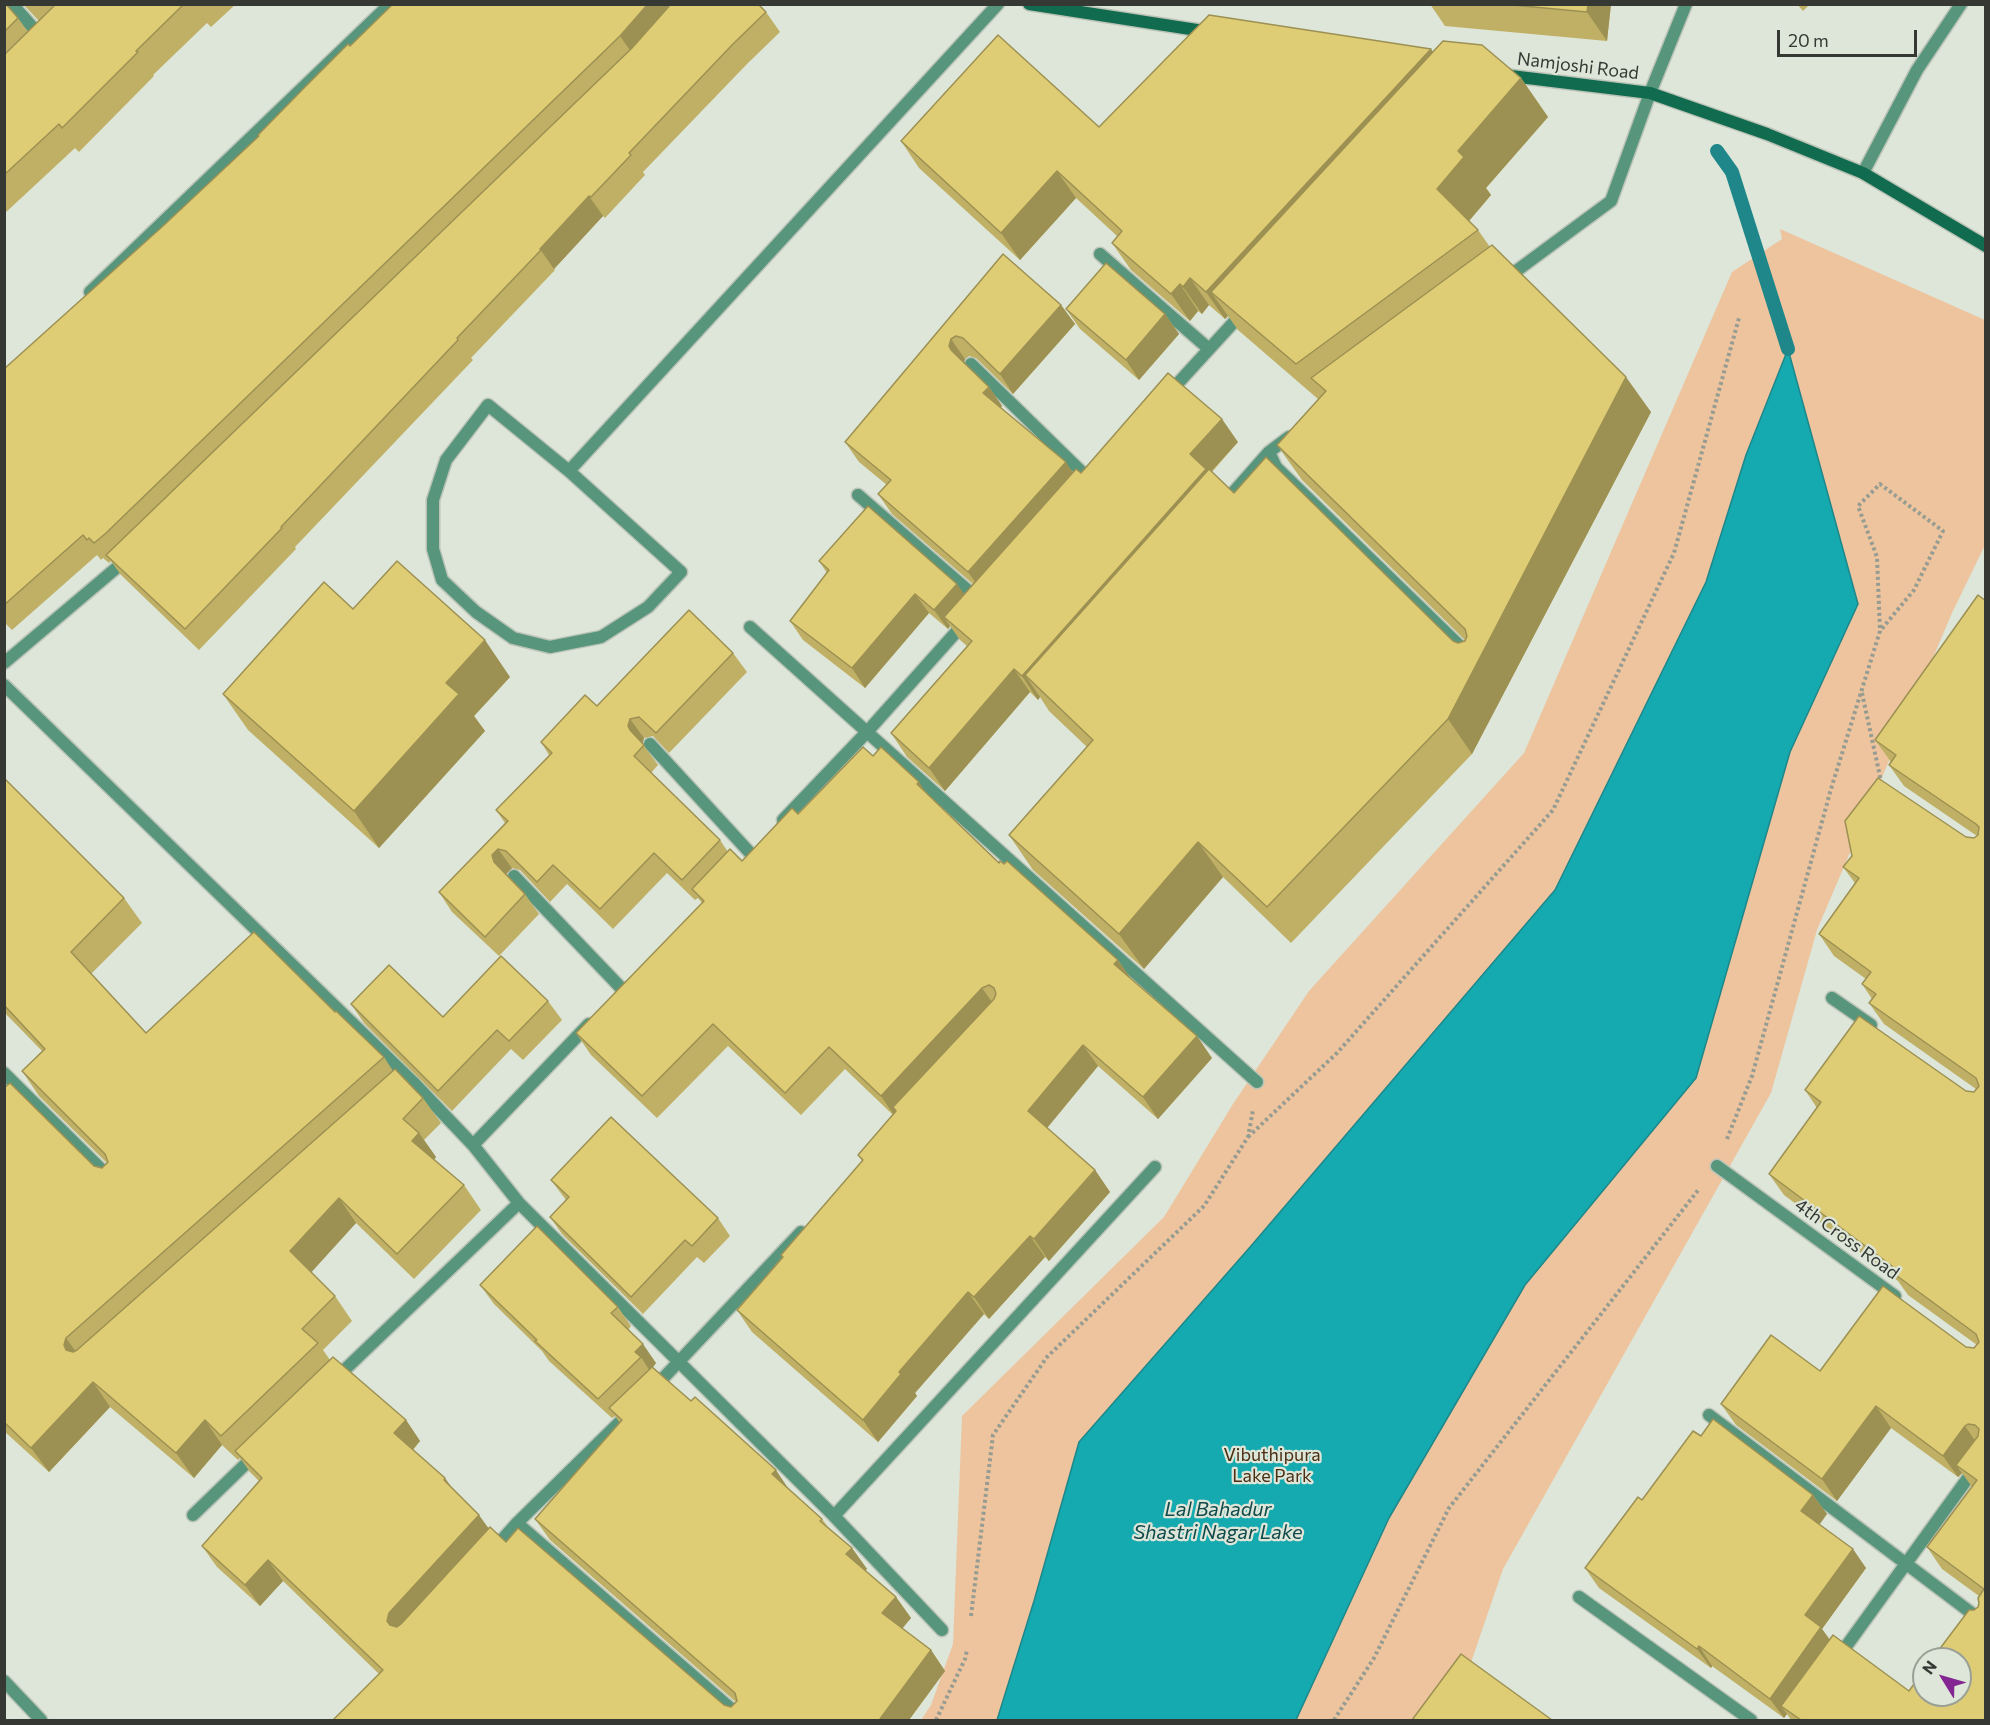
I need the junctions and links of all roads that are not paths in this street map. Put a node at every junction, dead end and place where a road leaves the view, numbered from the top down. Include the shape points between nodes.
1 (12, 4) edge
2 (390, 4) edge
3 (998, 4) edge
4 (1029, 4) edge
5 (1686, 4) edge
6 (1962, 4) edge
7 (1047, 6) edge
8 (1222, 34) edge
9 (47, 43) edge
10 (1490, 73) edge
11 (1650, 93) junction
12 (1863, 173) junction
13 (1986, 246) edge
14 (1100, 254) dead end
15 (1497, 285) edge
16 (82, 300) edge
17 (1249, 306) edge
18 (1209, 349) junction
19 (971, 364) edge
20 (1161, 402) edge
21 (1298, 431) edge
22 (1269, 452) junction
23 (569, 471) junction
24 (1091, 481) edge
25 (858, 495) dead end
26 (1215, 513) edge
27 (134, 552) edge
28 (750, 627) dead end
29 (1476, 662) edge
30 (4, 663) edge
31 (4, 685) edge
32 (867, 732) junction
33 (650, 744) edge
34 (774, 830) edge
35 (751, 854) edge
36 (514, 876) edge
37 (622, 988) edge
38 (1832, 998) dead end
39 (599, 1013) edge
40 (1880, 1032) edge
41 (4, 1073) edge
42 (1257, 1082) road end
43 (472, 1145) junction
44 (1717, 1166) road end
45 (1155, 1167) dead end
46 (117, 1185) edge
47 (519, 1203) junction
48 (810, 1223) edge
49 (1909, 1306) edge
50 (680, 1363) junction
51 (330, 1384) edge
52 (1709, 1415) dead end
53 (262, 1449) edge
54 (1986, 1453) edge
55 (193, 1515) dead end
56 (834, 1516) junction
57 (518, 1523) junction
58 (487, 1557) edge
59 (1905, 1564) junction
60 (1578, 1597) dead end
61 (1986, 1624) edge
62 (942, 1630) dead end
63 (1832, 1665) edge
64 (4, 1681) edge
65 (41, 1720) edge
66 (744, 1720) edge
67 (1751, 1720) edge

1 - 9 street
2 - 16 street
3 - 23 street
4 - 7 main road
5 - 11 street
6 - 12 street via 1917,70
7 - 8 main road
10 - 11 main road, Namjoshi Road
11 - 12 main road, Namjoshi Road
11 - 15 street via 1611,201
12 - 13 main road, Namjoshi Road
14 - 18 street
17 - 18 street
18 - 20 street
19 - 24 street
21 - 22 street
22 - 26 street
22 - 29 street via 1276,467
23 - 23 street via 488,405 446,460 433,500 433,549 442,580 476,612 513,638 550,647 601,638 648,607 681,573
25 - 32 street via 987,598
27 - 30 street
28 - 32 street
31 - 43 street
32 - 34 street
32 - 42 street
33 - 35 street
36 - 37 street
38 - 40 street
39 - 43 street
41 - 46 street
43 - 47 street
44 - 49 street, 4th Cross Road
45 - 56 street
47 - 50 street
47 - 51 street
48 - 50 street
50 - 56 street
50 - 57 street
52 - 59 street
53 - 55 street
54 - 59 street
56 - 62 street
57 - 58 street
57 - 66 street
59 - 61 street
59 - 63 street
60 - 67 street
64 - 65 street

